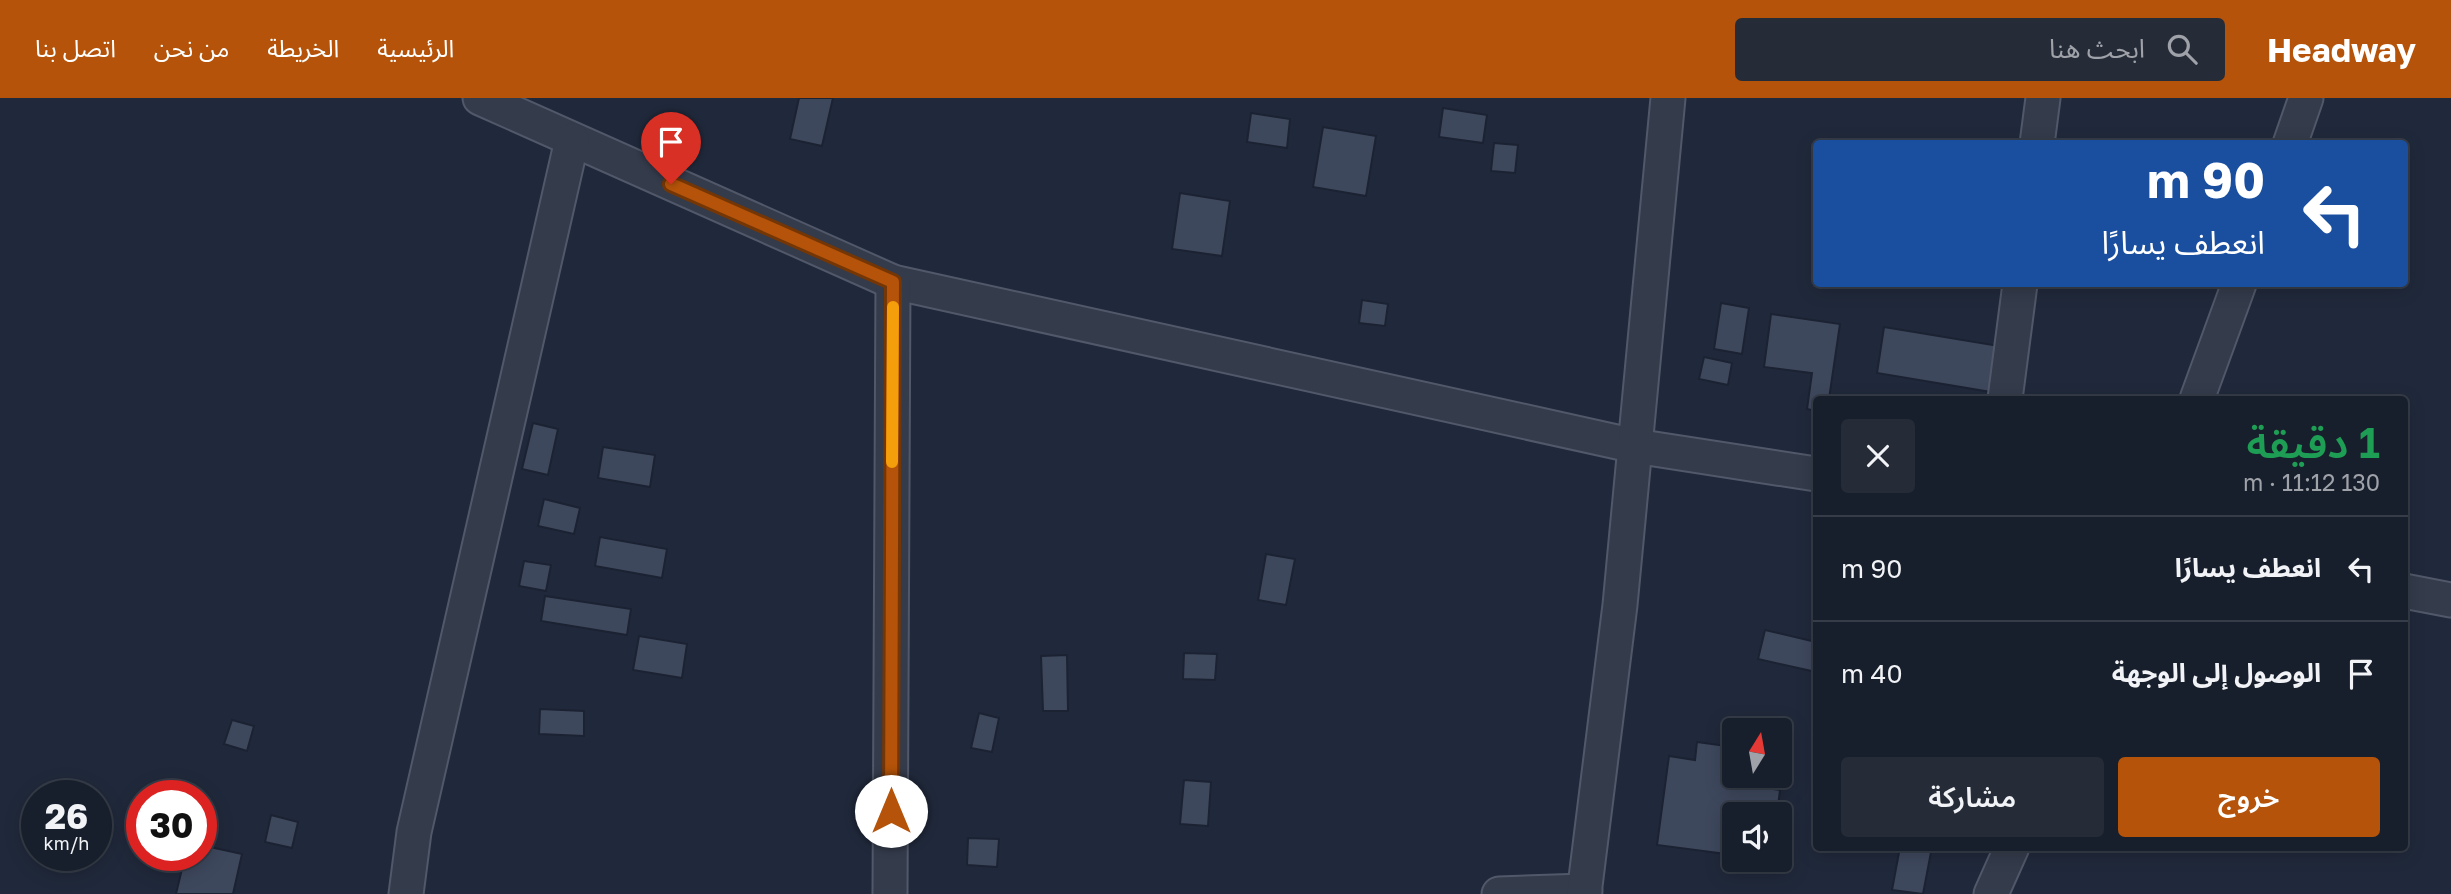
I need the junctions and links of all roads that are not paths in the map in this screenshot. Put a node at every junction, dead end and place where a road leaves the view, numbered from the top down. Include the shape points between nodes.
1 (1668, 98) edge
2 (2043, 98) edge
3 (2306, 98) edge
4 (497, 102) edge
5 (572, 140) junction
6 (2038, 140) edge
7 (2291, 140) edge
8 (893, 282) junction
9 (2020, 287) edge
10 (2238, 287) edge
11 (2005, 396) edge
12 (2198, 396) edge
13 (1635, 446) junction
14 (1813, 474) edge
15 (2408, 592) edge
16 (2451, 600) edge
17 (2010, 851) edge
18 (1584, 892) edge
19 (406, 894) edge
20 (890, 894) edge
21 (1499, 894) edge
22 (1991, 894) edge

1 - 13 street
2 - 6 street
3 - 7 street
4 - 5 street
5 - 8 street
5 - 19 street via 414,832
8 - 13 street
8 - 20 street
9 - 11 street
10 - 12 street
13 - 14 street
13 - 18 street
15 - 16 street
17 - 22 street
18 - 21 street

